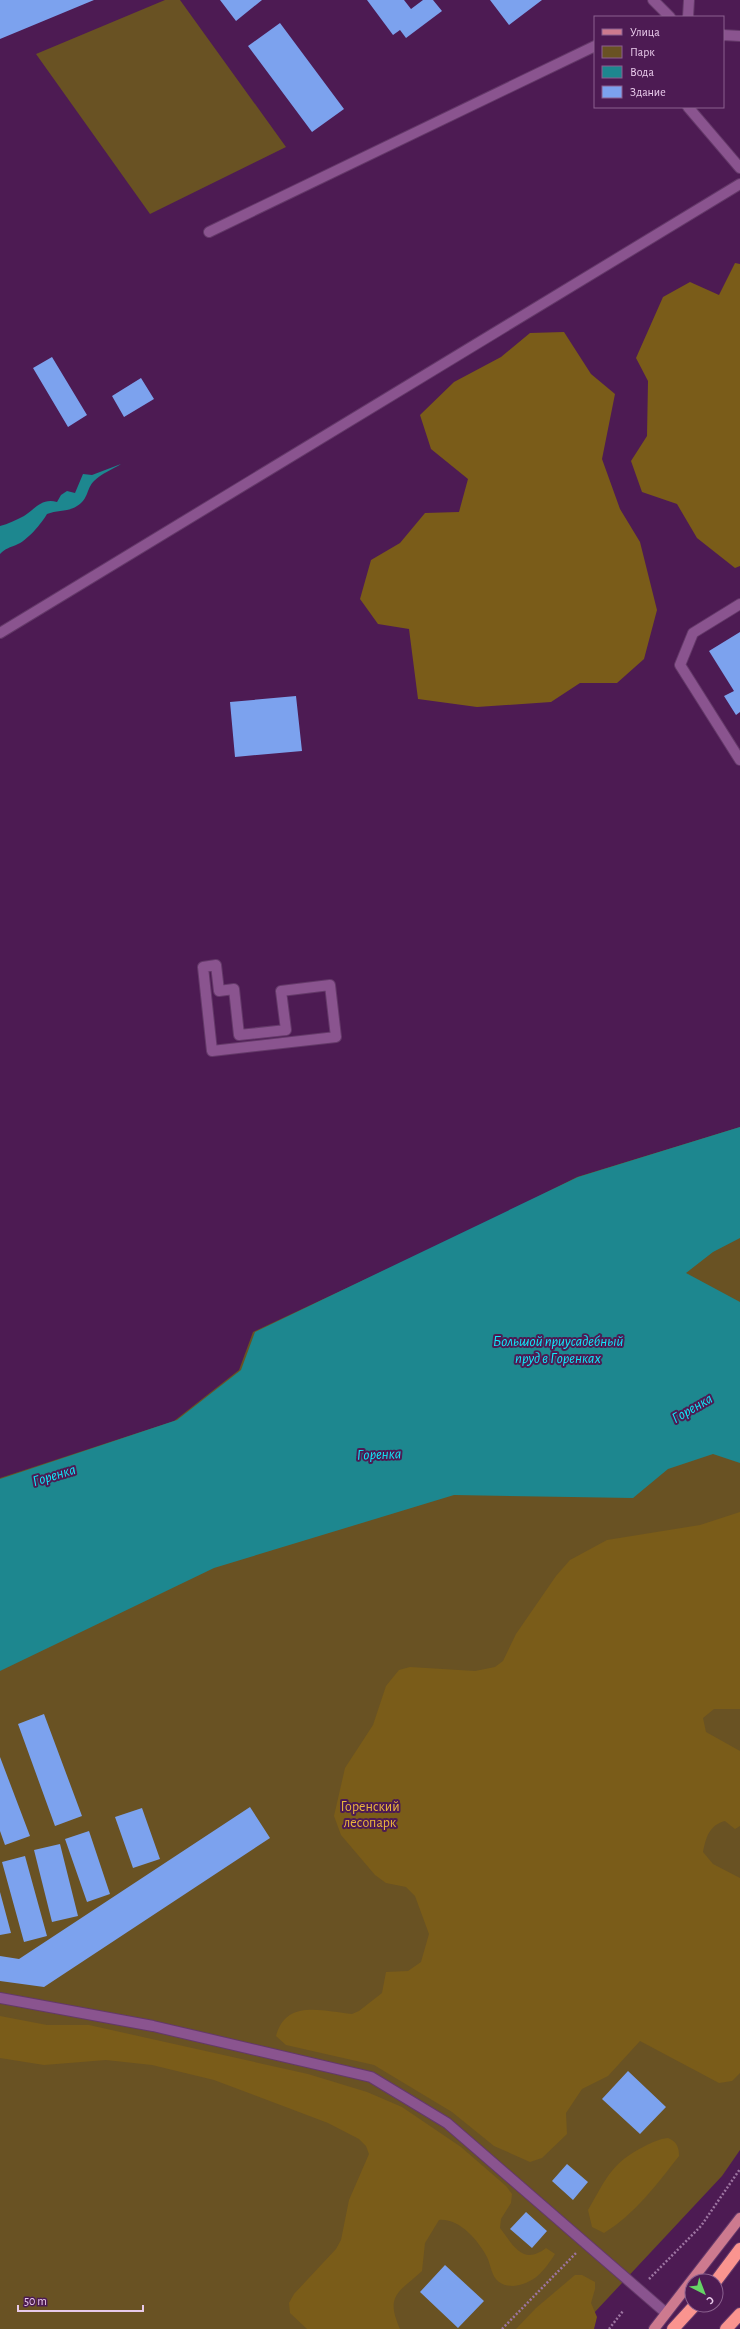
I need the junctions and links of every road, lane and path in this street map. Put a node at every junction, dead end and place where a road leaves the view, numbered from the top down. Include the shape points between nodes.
1 (653, 0) edge
2 (689, 0) edge
3 (669, 16) edge
4 (688, 16) edge
5 (724, 36) edge
6 (740, 36) edge
7 (594, 46) edge
8 (689, 108) edge
9 (740, 168) edge
10 (740, 184) edge
11 (209, 232) dead end
12 (740, 604) edge
13 (0, 633) edge
14 (740, 760) edge
15 (336, 1037) joint
16 (0, 1998) edge
17 (740, 2169) edge
18 (740, 2218) edge
19 (586, 2243) junction
20 (740, 2250) edge
21 (722, 2273) edge
22 (649, 2279) dead end
23 (622, 2311) dead end
24 (666, 2313) junction
25 (688, 2313) edge
26 (740, 2314) edge
27 (502, 2329) edge
28 (609, 2329) edge
29 (654, 2329) edge
30 (673, 2329) edge
31 (726, 2329) edge

1 - 3 street
2 - 4 street
5 - 6 street
7 - 11 street
8 - 9 street
10 - 13 street
12 - 14 street via 693,633 680,665
15 - 15 street via 330,985 281,991 286,1030 239,1035 234,989 219,991 216,965 203,967 212,1051
16 - 19 street via 153,2026 371,2077 447,2123
17 - 22 path via 701,2226
18 - 24 main road
19 - 24 street
19 - 27 path
20 - 21 highway
23 - 28 path
24 - 29 main road
25 - 30 highway
26 - 31 highway

